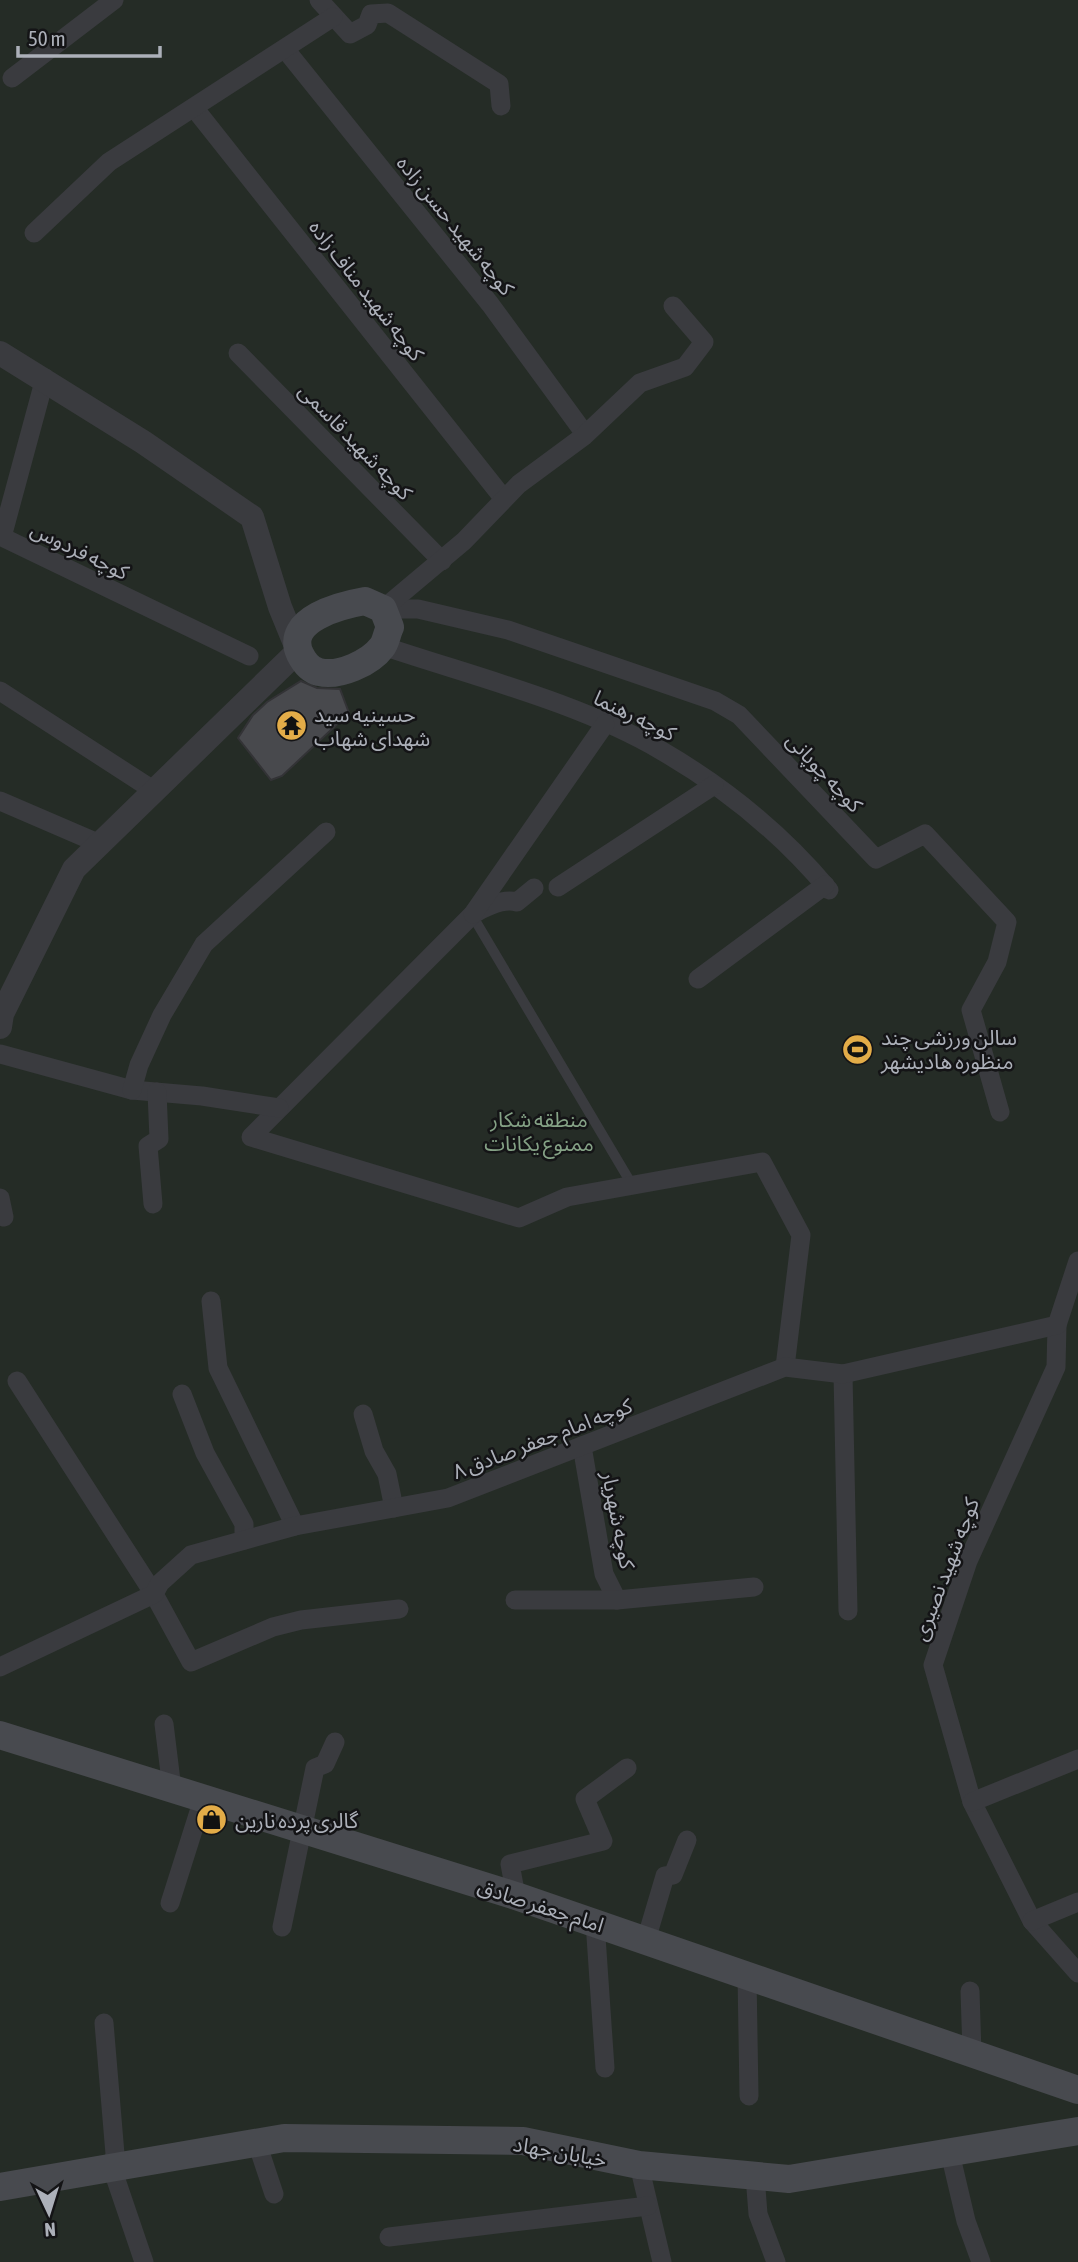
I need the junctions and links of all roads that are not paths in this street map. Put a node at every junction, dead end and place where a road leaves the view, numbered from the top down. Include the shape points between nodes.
1 (114, 0) edge
2 (319, 0) edge
3 (333, 17) junction
4 (285, 49) junction
5 (12, 78) dead end
6 (501, 106) dead end
7 (195, 109) junction
8 (34, 233) dead end
9 (673, 306) dead end
10 (238, 352) dead end
11 (0, 353) edge
12 (45, 378) junction
13 (585, 434) junction
14 (504, 499) junction
15 (442, 561) junction
16 (383, 609) junction
17 (383, 646) junction
18 (298, 650) junction
19 (249, 656) dead end
20 (0, 691) edge
21 (605, 724) junction
22 (714, 785) junction
23 (153, 790) junction
24 (0, 802) edge
25 (326, 832) dead end
26 (100, 844) junction
27 (558, 887) dead end
28 (534, 888) dead end
29 (472, 915) junction
30 (698, 979) dead end
31 (0, 1027) edge
32 (0, 1054) edge
33 (132, 1090) junction
34 (157, 1092) junction
35 (279, 1108) junction
36 (1000, 1112) dead end
37 (631, 1183) junction
38 (153, 1205) dead end
39 (1078, 1261) edge
40 (211, 1301) dead end
41 (1057, 1325) junction
42 (785, 1367) junction
43 (843, 1374) junction
44 (17, 1381) dead end
45 (181, 1394) dead end
46 (363, 1415) dead end
47 (582, 1446) junction
48 (394, 1508) junction
49 (295, 1526) junction
50 (244, 1540) junction
51 (754, 1587) dead end
52 (155, 1594) junction
53 (514, 1600) dead end
54 (617, 1600) junction
55 (399, 1609) dead end
56 (849, 1611) dead end
57 (0, 1667) edge
58 (164, 1724) dead end
59 (0, 1735) edge
60 (335, 1742) dead end
61 (1078, 1759) edge
62 (627, 1768) dead end
63 (172, 1789) junction
64 (203, 1799) junction
65 (972, 1802) junction
66 (300, 1829) junction
67 (687, 1840) dead end
68 (516, 1896) junction
69 (1078, 1902) edge
70 (170, 1903) dead end
71 (1032, 1921) junction
72 (595, 1922) junction
73 (282, 1927) dead end
74 (646, 1940) junction
75 (1078, 1973) edge
76 (747, 1975) junction
77 (970, 1991) dead end
78 (104, 2023) dead end
79 (972, 2053) junction
80 (605, 2068) dead end
81 (1078, 2090) edge
82 (749, 2096) dead end
83 (1078, 2131) edge
84 (257, 2143) junction
85 (950, 2152) junction
86 (639, 2165) junction
87 (112, 2168) junction
88 (755, 2176) junction
89 (0, 2187) edge
90 (274, 2193) dead end
91 (648, 2206) junction
92 (389, 2237) dead end
93 (144, 2262) edge
94 (662, 2262) edge
95 (776, 2262) edge
96 (981, 2262) edge

1 - 5 street
2 - 3 street
3 - 4 street
3 - 6 street via 350,34 367,25 371,14 388,12 499,85
4 - 7 street
4 - 13 street, کوچه شهید حسن زاده via 490,304
7 - 8 street via 109,162
7 - 14 street, کوچه شهید مناف زاده
9 - 13 street via 704,342 685,367 640,383
10 - 15 street, کوچه شهید قاسمی
11 - 12 street
12 - 18 street via 252,517
12 - 19 street, کوچه فردوس via 2,537
13 - 14 street
14 - 15 street
15 - 16 street
16 - 17 main road via 390,627
16 - 18 main road via 365,601 327,610 299,634
16 - 36 street, کوچه چوپانی via 418,609 508,630 715,701 739,715 876,859 925,834 1007,922 997,962 971,1010
17 - 18 main road via 364,662 319,672 306,664
17 - 21 street, کوچه رهنما
18 - 23 street
20 - 23 street
21 - 22 street, کوچه رهنما via 661,750
21 - 29 street
22 - 27 street
22 - 30 street, کوچه رهنما via 741,804 827,888
23 - 26 street
24 - 26 street
25 - 33 street via 204,944 162,1015
26 - 31 street via 74,869 2,1014
28 - 29 street via 517,902 488,906
29 - 35 street
29 - 37 lane
32 - 33 street
33 - 34 street
34 - 35 street
34 - 38 street via 159,1139 148,1146
35 - 37 street via 251,1137 519,1219 567,1197
37 - 42 street via 762,1162 801,1235
39 - 41 street
40 - 49 street via 218,1368
41 - 43 street, کوچه امام جعفر صادق ۸
41 - 65 street, کوچه شهید نصیری via 1056,1367 968,1561 933,1665
42 - 43 street, کوچه امام جعفر صادق ۸
42 - 47 street, کوچه امام جعفر صادق ۸
43 - 56 street
44 - 52 street
45 - 50 street via 205,1454 244,1524
46 - 48 street via 387,1474
47 - 48 street, کوچه امام جعفر صادق ۸ via 448,1498
47 - 54 street, کوچه شهریار via 604,1574
48 - 49 street, کوچه امام جعفر صادق ۸
49 - 50 street, کوچه امام جعفر صادق ۸
50 - 52 street, کوچه امام جعفر صادق ۸ via 191,1555 160,1583
51 - 54 street
52 - 55 street via 191,1662 273,1627
52 - 57 street, کوچه امام جعفر صادق ۸
53 - 54 street
58 - 63 street
59 - 63 main road, امام جعفر صادق
60 - 66 street via 325,1764 314,1768
61 - 65 street
62 - 68 street via 586,1799 603,1841 510,1864
63 - 64 main road, امام جعفر صادق
64 - 66 main road, امام جعفر صادق
64 - 70 street
65 - 71 street, کوچه شهید نصیری
66 - 68 main road, امام جعفر صادق
66 - 73 street
67 - 74 street via 673,1875 665,1876
68 - 72 main road, امام جعفر صادق
69 - 71 street
71 - 75 street, کوچه شهید نصیری
72 - 74 main road, امام جعفر صادق
72 - 80 street
74 - 76 main road, امام جعفر صادق
76 - 79 main road, امام جعفر صادق
76 - 82 street
77 - 79 street
78 - 87 street via 115,2154
79 - 81 main road, امام جعفر صادق
83 - 85 main road, خیابان جهاد
84 - 86 main road, خیابان جهاد via 284,2138 523,2141
84 - 87 main road, خیابان جهاد
84 - 90 street
85 - 88 main road, خیابان جهاد via 789,2179
85 - 96 street
86 - 88 main road, خیابان جهاد
86 - 91 street
87 - 89 main road, خیابان جهاد
87 - 93 street
88 - 95 street via 758,2214
91 - 92 street
91 - 94 street

